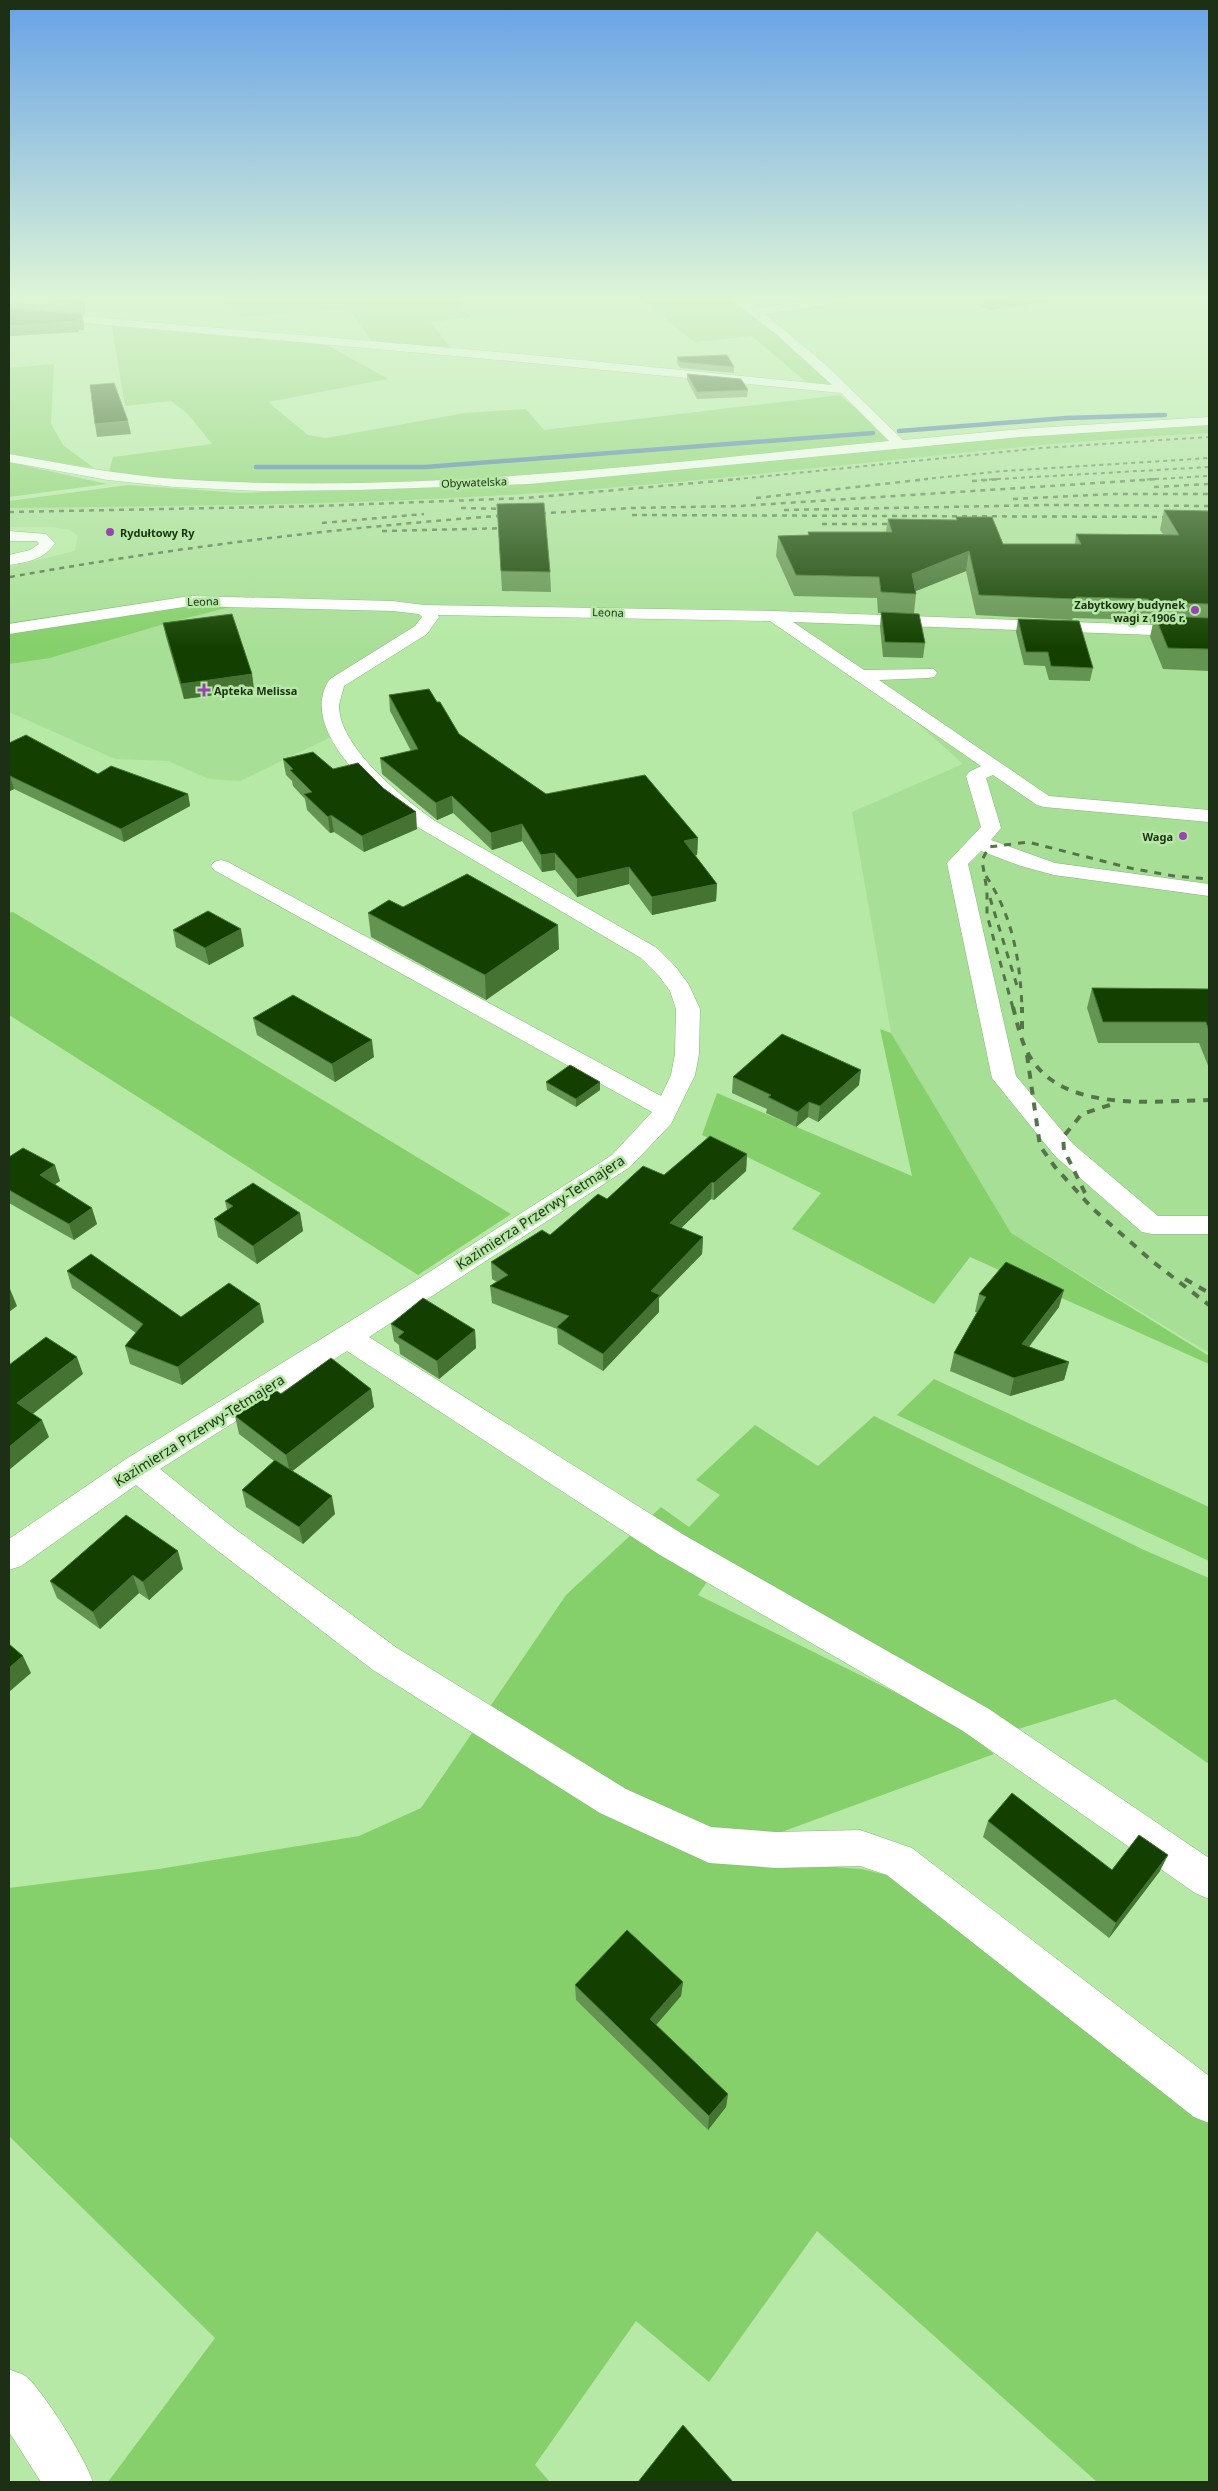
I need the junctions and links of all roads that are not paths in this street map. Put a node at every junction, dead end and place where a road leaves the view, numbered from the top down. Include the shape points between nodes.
1 (870, 415) edge
2 (1209, 421) edge
3 (900, 445) junction
4 (9, 458) edge
5 (9, 536) edge
6 (9, 560) edge
7 (424, 610) junction
8 (774, 616) junction
9 (9, 629) edge
10 (1209, 632) edge
11 (928, 673) dead end
12 (864, 676) junction
13 (995, 767) junction
14 (1209, 816) edge
15 (977, 842) junction
16 (221, 866) dead end
17 (1209, 890) edge
18 (666, 1109) junction
19 (1209, 1226) edge
20 (347, 1337) junction
21 (136, 1468) junction
22 (9, 1556) edge
23 (1209, 1880) edge
24 (1209, 2102) edge
25 (9, 2393) edge
26 (69, 2482) edge

1 - 3 street
2 - 3 street, Obywatelska via 1020,433
3 - 4 street, Obywatelska via 529,480 273,487 211,486 132,479
5 - 6 street via 41,537 47,543 36,554
7 - 8 street, Leona
7 - 9 street, Leona via 393,606 210,600 132,603
7 - 18 street, Kazimierza Przerwy-Tetmajera via 430,617 421,630 336,684 329,703 338,736 368,776 405,810 649,953 667,971 681,990 688,1009 688,1027 683,1075
8 - 10 street, Leona
8 - 12 street
11 - 12 street
12 - 13 street
13 - 14 street via 1044,801
13 - 15 street via 976,776 991,828
15 - 17 street via 1054,869
15 - 19 street via 957,863 1004,1078 1064,1150 1152,1225
16 - 18 street
18 - 20 street, Kazimierza Przerwy-Tetmajera via 655,1126 621,1161
20 - 21 street, Kazimierza Przerwy-Tetmajera
20 - 23 street via 672,1545 976,1720
21 - 22 street, Kazimierza Przerwy-Tetmajera
21 - 24 street via 220,1536 385,1659 613,1801 709,1845 776,1850 860,1848 899,1861
25 - 26 street via 39,2433

